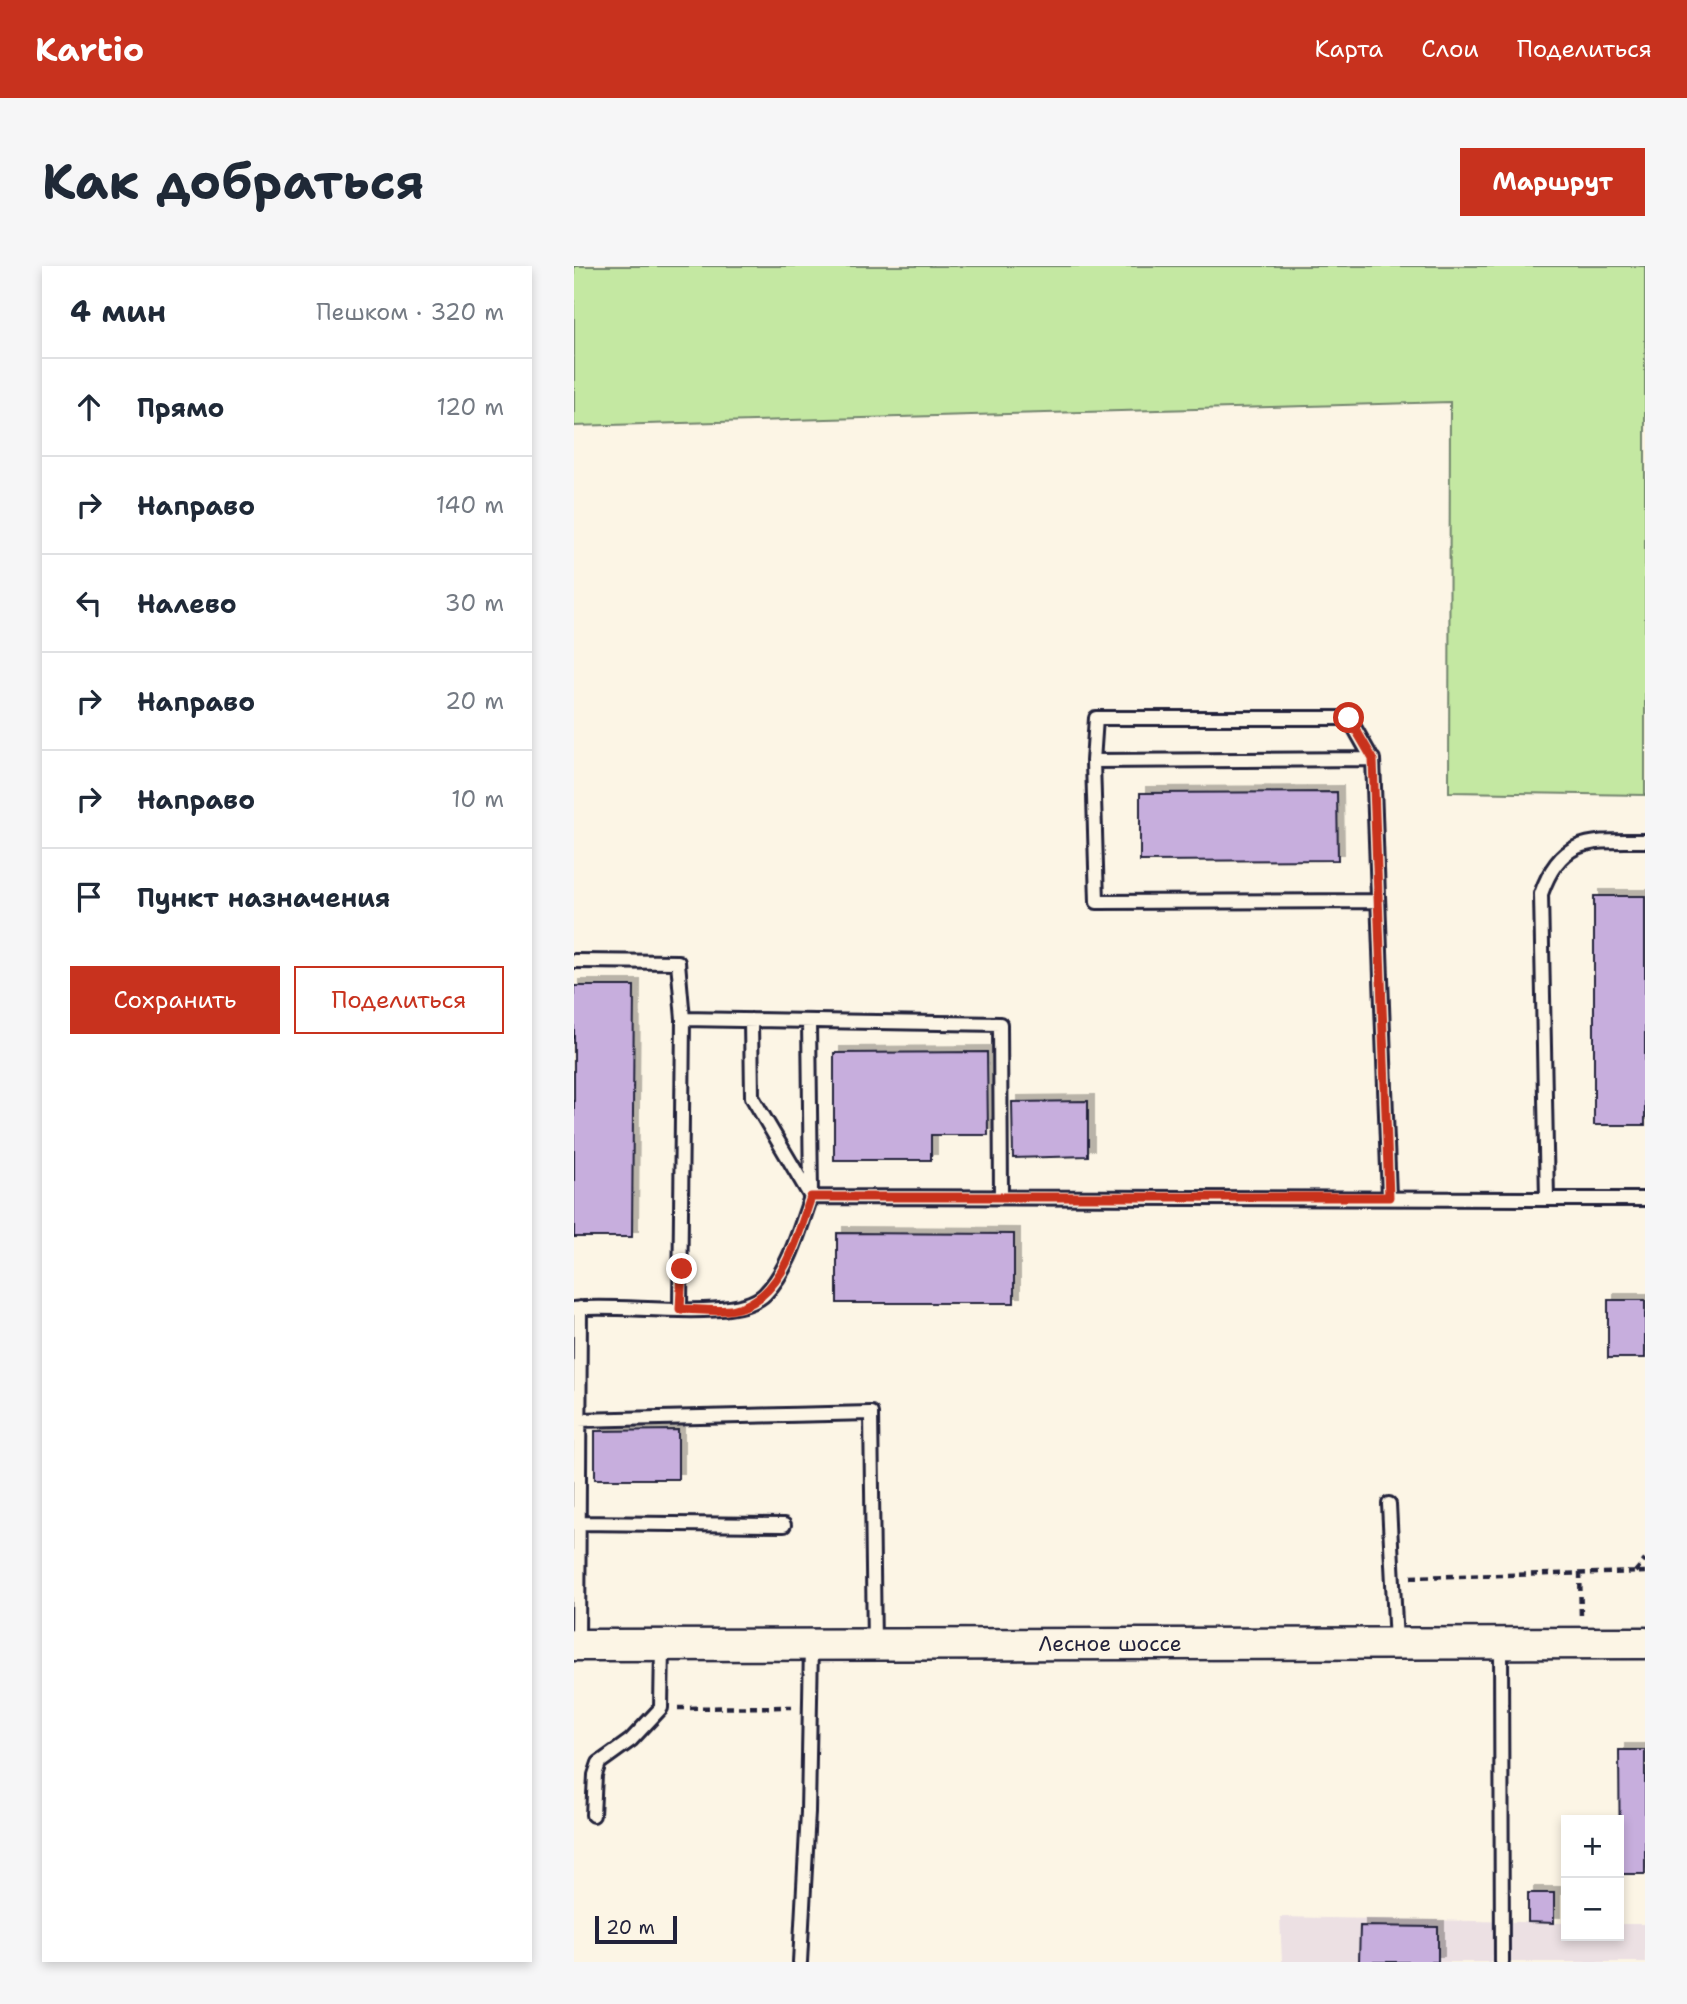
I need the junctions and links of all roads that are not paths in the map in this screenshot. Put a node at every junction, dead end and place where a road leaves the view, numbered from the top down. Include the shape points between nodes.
1 (1371, 759) junction
2 (1093, 761) junction
3 (1645, 841) edge
4 (1378, 901) junction
5 (574, 961) edge
6 (683, 1019) junction
7 (751, 1020) junction
8 (809, 1021) junction
9 (811, 1197) junction
10 (1001, 1197) junction
11 (1389, 1197) junction
12 (1547, 1199) junction
13 (1645, 1199) edge
14 (577, 1308) edge
15 (680, 1309) junction
16 (579, 1420) junction
17 (1389, 1504) dead end
18 (576, 1523) edge
19 (784, 1525) dead end
20 (1396, 1643) junction
21 (1501, 1643) junction
22 (1645, 1643) edge
23 (576, 1645) edge
24 (662, 1645) junction
25 (811, 1645) junction
26 (874, 1645) junction
27 (593, 1815) dead end
28 (800, 1962) edge
29 (1502, 1962) edge

1 - 2 lane
1 - 2 lane via 1349,718 1096,718
1 - 4 lane
2 - 4 lane via 1097,902
3 - 12 lane via 1584,843 1564,853 1549,870 1541,894
4 - 11 lane
5 - 6 lane via 678,962
6 - 7 lane
6 - 15 lane
7 - 8 lane
7 - 9 lane via 752,1097
8 - 9 lane
8 - 10 lane via 1000,1024
9 - 10 lane
9 - 15 lane via 791,1254 764,1296 734,1309
10 - 11 lane
11 - 12 lane
12 - 13 lane
14 - 15 lane
14 - 16 lane
16 - 18 lane
16 - 26 lane via 871,1413
17 - 20 lane
18 - 19 lane
18 - 23 lane
20 - 21 street, Лесное шоссе
20 - 26 street, Лесное шоссе
21 - 22 street, Лесное шоссе
21 - 29 lane
23 - 24 street, Лесное шоссе
24 - 25 street, Лесное шоссе
24 - 27 lane via 661,1708 631,1740 598,1763
25 - 26 street, Лесное шоссе
25 - 28 lane

